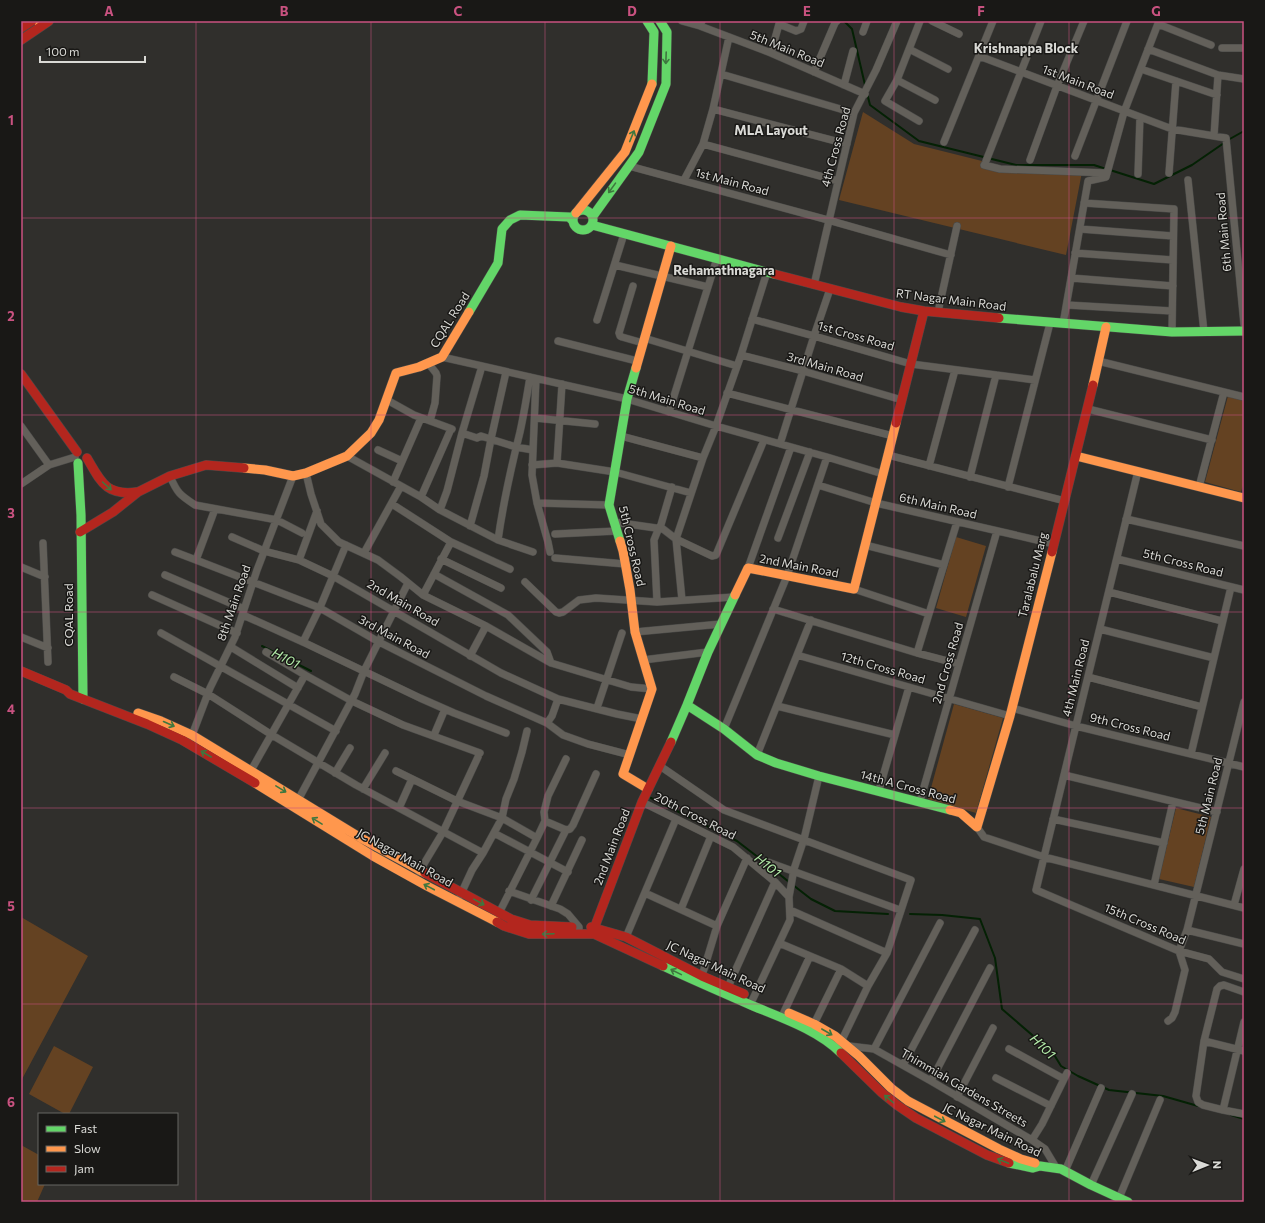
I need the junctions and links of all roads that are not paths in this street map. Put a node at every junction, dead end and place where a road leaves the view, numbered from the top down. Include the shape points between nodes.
1 (32, 21) edge
2 (647, 21) edge
3 (660, 21) edge
4 (682, 21) edge
5 (804, 21) edge
6 (838, 21) edge
7 (867, 21) edge
8 (897, 21) edge
9 (920, 21) edge
10 (932, 21) edge
11 (993, 21) edge
12 (1041, 21) edge
13 (1084, 21) edge
14 (1127, 21) edge
15 (43, 23) edge
16 (701, 23) edge
17 (777, 23) edge
18 (1158, 23) edge
19 (21, 28) edge
20 (863, 32) dead end
21 (959, 34) dead end
22 (729, 38) junction
23 (21, 40) edge
24 (1211, 45) dead end
25 (1222, 48) dead end
26 (1244, 48) edge
27 (909, 49) junction
28 (1148, 49) junction
29 (853, 51) dead end
30 (771, 53) junction
31 (980, 56) junction
32 (948, 69) dead end
33 (1141, 69) junction
34 (814, 72) junction
35 (1021, 72) junction
36 (721, 74) junction
37 (1218, 75) junction
38 (1244, 79) edge
39 (897, 80) junction
40 (1176, 81) junction
41 (844, 85) junction
42 (1057, 86) junction
43 (865, 94) junction
44 (1217, 95) junction
45 (935, 100) dead end
46 (1096, 101) junction
47 (714, 109) junction
48 (1124, 112) junction
49 (854, 113) junction
50 (1140, 117) junction
51 (920, 121) dead end
52 (1172, 129) junction
53 (1214, 136) junction
54 (944, 142) dead end
55 (703, 144) junction
56 (847, 144) junction
57 (1075, 156) dead end
58 (1030, 160) dead end
59 (629, 166) junction
60 (1108, 168) junction
61 (1169, 173) dead end
62 (1138, 174) dead end
63 (684, 180) junction
64 (1188, 180) dead end
65 (838, 181) junction
66 (1084, 203) junction
67 (575, 217) junction
68 (592, 220) junction
69 (828, 220) junction
70 (958, 226) dead end
71 (1080, 229) junction
72 (624, 234) junction
73 (1174, 236) junction
74 (671, 246) junction
75 (1075, 253) junction
76 (951, 255) junction
77 (717, 258) junction
78 (1173, 260) junction
79 (615, 265) junction
80 (767, 272) junction
81 (662, 276) junction
82 (1071, 278) junction
83 (814, 285) junction
84 (633, 286) dead end
85 (1173, 286) junction
86 (708, 287) junction
87 (830, 289) junction
88 (1067, 305) junction
89 (924, 311) junction
90 (1172, 311) junction
91 (938, 312) junction
92 (597, 320) dead end
93 (752, 320) junction
94 (1050, 323) junction
95 (1063, 324) junction
96 (1244, 324) edge
97 (1106, 327) junction
98 (1244, 331) edge
99 (1172, 332) junction
100 (1204, 332) junction
101 (814, 336) junction
102 (643, 340) junction
103 (558, 341) dead end
104 (688, 351) junction
105 (741, 355) junction
106 (442, 357) junction
107 (637, 361) junction
108 (1098, 361) junction
109 (428, 363) junction
110 (911, 364) junction
111 (482, 366) junction
112 (737, 366) junction
113 (955, 370) junction
114 (803, 371) junction
115 (506, 372) junction
116 (21, 374) edge
117 (996, 375) junction
118 (533, 378) junction
119 (1035, 380) junction
120 (562, 384) junction
121 (1224, 392) junction
122 (727, 393) junction
123 (1244, 397) edge
124 (627, 399) junction
125 (387, 400) junction
126 (902, 400) junction
127 (791, 408) junction
128 (1088, 409) junction
129 (669, 412) junction
130 (420, 418) junction
131 (534, 418) junction
132 (560, 420) junction
133 (430, 421) junction
134 (595, 424) dead end
135 (716, 426) junction
136 (21, 427) edge
137 (462, 433) junction
138 (621, 436) junction
139 (893, 436) junction
140 (490, 439) junction
141 (764, 440) junction
142 (1212, 440) junction
143 (780, 444) junction
144 (516, 447) junction
145 (791, 447) junction
146 (378, 450) dead end
147 (533, 450) junction
148 (810, 452) junction
149 (888, 455) junction
150 (347, 456) junction
151 (1076, 456) junction
152 (76, 457) junction
153 (827, 457) junction
154 (703, 458) junction
155 (402, 461) junction
156 (557, 463) junction
157 (532, 465) junction
158 (49, 466) junction
159 (929, 466) junction
160 (1138, 471) junction
161 (615, 472) junction
162 (306, 473) junction
163 (883, 474) junction
164 (170, 476) junction
165 (293, 476) junction
166 (970, 477) junction
167 (393, 482) junction
168 (21, 484) edge
169 (818, 485) junction
170 (401, 486) junction
171 (1008, 486) junction
172 (1199, 487) junction
173 (672, 488) junction
174 (138, 492) junction
175 (691, 493) junction
176 (1244, 496) edge
177 (421, 497) junction
178 (1065, 501) junction
179 (537, 503) junction
180 (876, 503) junction
181 (392, 504) junction
182 (609, 505) junction
183 (215, 509) junction
184 (440, 510) junction
185 (317, 511) junction
186 (1126, 519) junction
187 (276, 520) junction
188 (957, 522) junction
189 (470, 526) junction
190 (615, 527) junction
191 (660, 528) junction
192 (997, 531) junction
193 (80, 532) junction
194 (302, 532) dead end
195 (555, 534) dead end
196 (232, 537) dead end
197 (778, 538) dead end
198 (676, 539) junction
199 (498, 540) junction
200 (451, 542) junction
201 (43, 543) dead end
202 (1054, 544) junction
203 (346, 545) junction
204 (865, 545) junction
205 (1244, 546) edge
206 (264, 551) junction
207 (175, 552) dead end
208 (533, 552) dead end
209 (550, 552) dead end
210 (364, 553) junction
211 (555, 558) dead end
212 (1117, 559) junction
213 (196, 560) junction
214 (299, 560) junction
215 (442, 560) junction
216 (625, 564) junction
217 (944, 565) junction
218 (21, 567) edge
219 (748, 568) junction
220 (510, 569) dead end
221 (434, 574) junction
222 (165, 575) dead end
223 (333, 576) junction
224 (787, 576) junction
225 (45, 577) junction
226 (525, 582) dead end
227 (253, 583) junction
228 (408, 583) junction
229 (1231, 587) junction
230 (501, 588) dead end
231 (854, 589) junction
232 (1244, 590) edge
233 (1109, 592) junction
234 (152, 595) dead end
235 (423, 595) junction
236 (734, 597) junction
237 (631, 600) junction
238 (682, 600) junction
239 (657, 602) junction
240 (320, 608) junction
241 (773, 608) junction
242 (243, 612) junction
243 (394, 612) junction
244 (929, 614) junction
245 (811, 620) junction
246 (1222, 621) junction
247 (721, 624) junction
248 (486, 626) junction
249 (1100, 628) junction
250 (635, 632) junction
251 (161, 633) dead end
252 (237, 633) junction
253 (622, 633) dead end
254 (21, 637) edge
255 (303, 642) junction
256 (379, 642) junction
257 (231, 647) junction
258 (48, 648) junction
259 (266, 652) dead end
260 (708, 652) junction
261 (917, 653) junction
262 (797, 654) junction
263 (470, 656) junction
264 (1214, 658) junction
265 (643, 660) junction
266 (48, 662) dead end
267 (551, 663) junction
268 (959, 664) junction
269 (221, 667) junction
270 (21, 671) edge
271 (364, 671) junction
272 (305, 675) junction
273 (174, 677) dead end
274 (1088, 677) junction
275 (606, 680) junction
276 (909, 687) junction
277 (298, 688) junction
278 (652, 689) junction
279 (208, 694) junction
280 (83, 696) junction
281 (558, 698) junction
282 (949, 699) junction
283 (352, 701) junction
284 (1244, 702) edge
285 (288, 705) junction
286 (687, 705) junction
287 (777, 706) junction
288 (1202, 707) junction
289 (597, 708) junction
290 (445, 709) junction
291 (1011, 712) junction
292 (1242, 714) edge
293 (642, 719) junction
294 (148, 720) junction
295 (547, 723) junction
296 (1076, 726) junction
297 (724, 729) junction
298 (336, 731) junction
299 (527, 731) dead end
300 (506, 733) dead end
301 (192, 735) junction
302 (272, 735) junction
303 (434, 735) junction
304 (895, 735) junction
305 (188, 744) junction
306 (350, 748) dead end
307 (385, 753) dead end
308 (1191, 754) junction
309 (630, 755) junction
310 (758, 755) junction
311 (566, 759) dead end
312 (318, 763) junction
313 (1229, 764) junction
314 (660, 766) junction
315 (1244, 767) edge
316 (396, 771) dead end
317 (335, 773) junction
318 (596, 774) dead end
319 (249, 775) junction
320 (1064, 775) junction
321 (819, 776) junction
322 (412, 779) junction
323 (363, 789) junction
324 (648, 789) junction
325 (879, 790) junction
326 (457, 801) junction
327 (920, 801) junction
328 (642, 802) junction
329 (1173, 802) junction
330 (296, 803) junction
331 (399, 808) junction
332 (1217, 812) junction
333 (502, 818) junction
334 (676, 819) junction
335 (1053, 819) junction
336 (545, 821) junction
337 (977, 827) junction
338 (566, 830) junction
339 (443, 832) junction
340 (494, 833) junction
341 (711, 836) junction
342 (537, 838) junction
343 (804, 839) junction
344 (582, 840) dead end
345 (1164, 843) junction
346 (530, 852) junction
347 (483, 853) junction
348 (1044, 857) junction
349 (747, 858) junction
350 (550, 862) junction
351 (760, 869) junction
352 (1244, 869) edge
353 (420, 870) junction
354 (794, 871) junction
355 (568, 872) junction
356 (416, 879) junction
357 (775, 882) junction
358 (1154, 885) junction
359 (1036, 890) joint
360 (509, 891) junction
361 (462, 892) junction
362 (645, 893) junction
363 (1196, 896) junction
364 (789, 897) junction
365 (531, 900) junction
366 (457, 901) junction
367 (551, 906) junction
368 (1234, 906) junction
369 (1244, 908) edge
370 (681, 909) junction
371 (790, 910) junction
372 (900, 910) junction
373 (499, 912) junction
374 (940, 923) dead end
375 (717, 926) junction
376 (579, 930) junction
377 (976, 930) dead end
378 (1187, 930) junction
379 (593, 931) junction
380 (626, 937) junction
381 (779, 943) junction
382 (1244, 944) edge
383 (1179, 951) junction
384 (887, 953) junction
385 (810, 956) junction
386 (990, 968) dead end
387 (841, 969) junction
388 (700, 979) junction
389 (1244, 979) edge
390 (868, 986) junction
391 (728, 987) junction
392 (1244, 992) edge
393 (751, 1002) junction
394 (784, 1012) junction
395 (1168, 1021) dead end
396 (1244, 1022) edge
397 (814, 1024) junction
398 (993, 1028) dead end
399 (1204, 1041) junction
400 (842, 1046) junction
401 (1009, 1049) dead end
402 (874, 1050) junction
403 (1241, 1050) edge
404 (903, 1065) junction
405 (996, 1078) dead end
406 (931, 1081) junction
407 (1101, 1088) dead end
408 (1132, 1094) dead end
409 (957, 1097) junction
410 (1160, 1100) dead end
411 (1051, 1106) junction
412 (1223, 1110) junction
413 (1244, 1114) edge
414 (1032, 1140) junction
415 (1061, 1170) junction
416 (1090, 1185) junction
417 (1123, 1200) edge

1 - 19 main road
67 -> 2 main road via 625,152 652,84 654,32
3 -> 59 main road via 667,32 666,84 639,152
4 - 16 street
5 - 17 street via 801,29 796,30
6 - 34 street
7 - 20 street
8 - 43 street, 4th Cross Road
9 - 27 street
10 - 21 street
11 - 31 street
12 - 35 street
13 - 42 street
14 - 46 street
15 - 23 main road
16 - 22 street, 5th Main Road
17 - 30 street
18 - 24 street
18 - 28 street
22 - 30 street, 5th Main Road
22 - 36 street
25 - 26 street
27 - 32 street
27 - 39 street
28 - 33 street
28 - 37 street
29 - 41 street
30 - 34 street, 5th Main Road
31 - 35 street, 1st Main Road
31 - 54 street
33 - 40 street
33 - 48 street
34 - 41 street, 5th Main Road
35 - 42 street, 1st Main Road
35 - 60 street via 987,158 1000,170
36 - 47 street
36 - 49 street
37 - 38 street
37 - 44 street
39 - 45 street
39 - 51 street via 885,101
40 - 44 street
40 - 52 street
41 - 43 street, 5th Main Road
42 - 46 street, 1st Main Road
42 - 58 street
43 - 49 street, 4th Cross Road
44 - 53 street
46 - 48 street, 1st Main Road
46 - 57 street
47 - 55 street
47 - 56 street
48 - 50 street
48 - 60 street
49 - 56 street, 4th Cross Road
50 - 52 street
50 - 62 street
52 - 53 street
52 - 61 street
53 - 96 street, 6th Main Road via 1227,141
55 - 63 street
55 - 65 street
56 - 65 street, 4th Cross Road
59 - 63 street, 1st Main Road
59 -> 68 main road
60 - 66 street via 1106,177 1088,181
63 - 69 street, 1st Main Road
64 - 100 street
65 - 69 street, 4th Cross Road
66 - 71 street
66 - 73 street via 1174,209
67 - 68 main road via 581,210 586,210
67 - 68 main road via 576,227 581,230 588,230
67 - 106 main road, CQAL Road via 520,215 510,220 502,229 498,263
68 - 72 main road, RT Nagar Main Road
69 - 76 street, 1st Main Road
69 - 83 street, 4th Cross Road
70 - 76 street
71 - 73 street
71 - 75 street
72 - 74 main road, RT Nagar Main Road
72 - 79 street
73 - 78 street
74 - 77 main road, RT Nagar Main Road
74 - 81 main road, 5th Cross Road
75 - 78 street
75 - 82 street
76 - 91 street
77 - 80 main road, RT Nagar Main Road
77 - 86 street
78 - 85 street
79 - 81 street
79 - 92 street
80 - 83 main road, RT Nagar Main Road
80 - 93 street
81 - 86 street
81 - 102 main road, 5th Cross Road
82 - 85 street
82 - 88 street
83 - 87 main road, RT Nagar Main Road
84 - 102 street via 619,333 622,337
85 - 90 street
86 - 104 street
87 - 89 main road, RT Nagar Main Road
87 - 101 street
88 - 90 street
88 - 95 street
89 - 91 main road, RT Nagar Main Road
89 - 110 main road
90 - 99 street
91 - 94 main road, RT Nagar Main Road
93 - 101 street, 1st Cross Road
93 - 105 street
94 - 95 main road, RT Nagar Main Road
94 - 119 street
95 - 97 main road, RT Nagar Main Road
97 - 99 main road, RT Nagar Main Road
97 - 108 main road, Taralabalu Marg
98 - 100 main road, RT Nagar Main Road
99 - 100 main road, RT Nagar Main Road
101 - 110 street, 1st Cross Road
101 - 114 street
102 - 104 street
102 - 107 main road, 5th Cross Road
103 - 107 street
104 - 112 street
104 - 129 street
105 - 112 street
105 - 114 street, 3rd Main Road
106 - 109 main road, CQAL Road
106 - 111 street, 5th Main Road
107 - 124 main road, 5th Cross Road
108 - 121 street
108 - 128 main road, Taralabalu Marg
109 - 125 main road, CQAL Road via 396,373
109 - 133 street via 436,373 435,403
110 - 113 street, 1st Cross Road
110 - 126 main road
111 - 115 street, 5th Main Road
111 - 137 street
112 - 122 street
113 - 117 street, 1st Cross Road
113 - 159 street
114 - 126 street, 3rd Main Road
114 - 127 street
115 - 118 street, 5th Main Road
115 - 140 street
116 - 152 main road, CQAL Road
117 - 119 street, 1st Cross Road
117 - 166 street
118 - 120 street, 5th Main Road
118 - 131 street
118 - 144 street
119 - 171 street
120 - 124 street, 5th Main Road
120 - 132 street
121 - 123 street
121 - 142 street
122 - 127 street
122 - 135 street
124 - 129 street, 5th Main Road
124 - 138 main road, 5th Cross Road
125 - 130 street
125 - 150 main road, CQAL Road via 379,420 370,433
126 - 139 main road
127 - 139 street
127 - 143 street
128 - 142 street
128 - 151 main road, Taralabalu Marg
129 - 135 street, 5th Main Road
130 - 133 street
130 - 155 street
131 - 132 street
131 - 147 street
132 - 134 street
132 - 156 street
133 - 177 street via 452,429
135 - 141 street, 5th Main Road
135 - 154 street
136 - 158 street
137 - 140 street
137 - 184 street
138 - 154 street
138 - 161 main road, 5th Cross Road
139 - 149 main road
140 - 144 street
140 - 189 street via 484,476
141 - 143 street, 5th Main Road
141 - 198 street via 716,556
142 - 172 street
143 - 145 street, 5th Main Road
144 - 147 street
144 - 199 street
145 - 148 street, 5th Main Road
145 - 219 street
146 - 155 street
147 - 157 street
148 - 153 street, 5th Main Road
148 - 197 street
149 - 159 street
149 - 163 main road
150 - 162 main road, CQAL Road
150 - 167 street
151 - 160 main road
151 - 178 main road, Taralabalu Marg
152 - 158 street
152 -> 174 main road, CQAL Road via 82,450 86,452 99,478 109,489 117,493
152 - 193 main road, CQAL Road
153 - 163 street, 5th Main Road
153 - 169 street
154 - 175 street
155 - 167 street
156 - 157 street
156 - 161 street
157 - 179 street
158 - 168 street
159 - 166 street
160 - 172 main road
160 - 186 street, 4th Main Road
161 - 173 street
161 - 182 main road, 5th Cross Road
162 - 165 main road, CQAL Road
162 - 185 street
163 - 180 main road
164 - 165 main road, CQAL Road via 206,465 265,470
164 - 174 main road, CQAL Road
164 - 183 street via 176,490 184,498 196,505
165 - 187 street, 8th Main Road
166 - 171 street
167 - 170 street
169 - 180 street, 6th Main Road
169 - 224 street
170 - 177 street
170 - 181 street
171 - 178 street
172 - 176 main road
173 - 175 street
173 - 191 street
174 - 193 main road, CQAL Road via 113,512
175 - 198 street
177 - 184 street
178 - 202 main road, Taralabalu Marg
179 - 182 street
179 - 209 street
180 - 188 street, 6th Main Road
180 - 204 main road
181 - 200 street
181 - 210 street
182 - 190 main road, 5th Cross Road
183 - 187 street
183 - 213 street
184 - 189 street
185 - 203 street via 321,524
185 - 214 street
186 - 205 street
186 - 212 street, 4th Main Road
187 - 194 street
187 - 206 street, 8th Main Road
188 - 192 street, 6th Main Road
188 - 217 street
189 - 199 street
190 - 191 street
190 - 195 street
190 - 216 main road, 5th Cross Road
191 - 198 street
191 - 239 street via 654,540
192 - 202 street, 6th Main Road
192 - 268 street, 2nd Cross Road
193 - 280 main road, CQAL Road
196 - 206 street, 2nd Main Road
198 - 238 street
199 - 208 street
200 - 215 street
200 - 220 street
201 - 225 street
202 - 291 main road, Taralabalu Marg
203 - 210 street
203 - 223 street
204 - 217 street
204 - 231 main road
206 - 214 street, 2nd Main Road
206 - 227 street, 8th Main Road
207 - 213 street, 3rd Main Road
210 - 228 street via 378,560
211 - 216 street
212 - 229 street, 5th Cross Road
212 - 233 street, 4th Main Road
213 - 227 street, 3rd Main Road
214 - 223 street, 2nd Main Road
215 - 221 street
215 - 230 street
216 - 237 main road, 5th Cross Road
217 - 244 street
218 - 225 street
219 - 224 main road, 2nd Main Road
219 - 236 main road, 2nd Main Road
221 - 235 street
221 - 267 street via 508,615 547,652
222 - 242 street
223 - 240 street
223 - 243 street, 2nd Main Road
224 - 231 main road, 2nd Main Road
224 - 241 street
225 - 258 street
226 - 237 street via 559,613 579,600
227 - 240 street, 3rd Main Road
227 - 242 street, 8th Main Road
228 - 235 street
228 - 243 street
229 - 232 street, 5th Cross Road
229 - 246 street
231 - 244 street
233 - 246 street
233 - 249 street, 4th Main Road
234 - 252 street
235 - 248 street
236 - 238 street
236 - 247 main road, 2nd Main Road
237 - 239 street
237 - 250 main road, 5th Cross Road
238 - 239 street
240 - 255 street
240 - 256 street, 3rd Main Road
241 - 245 street
241 - 297 street
242 - 252 street, 8th Main Road
242 - 255 street
243 - 256 street
243 - 263 street, 2nd Main Road
244 - 261 street
245 - 261 street
245 - 262 street
246 - 264 street
247 - 250 street
247 - 260 main road, 2nd Main Road
248 - 263 street
248 - 267 street
249 - 264 street
249 - 274 street, 4th Main Road
250 - 265 main road, 5th Cross Road
251 - 269 street
252 - 257 street, 8th Main Road
253 - 275 street
254 - 258 street
255 - 271 street
256 - 271 street
256 - 295 street, 3rd Main Road via 486,696
257 - 269 street, 8th Main Road
257 - 277 street
258 - 266 street
259 - 272 street
260 - 265 street
260 - 286 main road, 2nd Main Road
261 - 268 street
262 - 276 street, 12th Cross Road
262 - 287 street
263 - 281 street, 2nd Main Road via 501,674
264 - 288 street
265 - 278 main road, 5th Cross Road
267 - 275 street
268 - 282 street, 2nd Cross Road
269 - 279 street, 8th Main Road
269 - 285 street
270 - 280 main road, JC Nagar Main Road via 66,690 72,688
271 - 283 street
271 - 290 street
272 - 277 street
272 - 283 street
273 - 279 street
274 - 288 street
274 - 296 street, 4th Main Road
275 - 278 street via 631,687
275 - 289 street
276 - 282 street, 12th Cross Road
276 - 304 street
277 - 285 street
278 - 293 main road
279 - 301 street, 8th Main Road
279 - 302 street
280 - 294 main road, JC Nagar Main Road
281 - 289 street, 2nd Main Road
281 - 295 street
282 - 291 street, 12th Cross Road
282 - 327 street, 2nd Cross Road
283 - 298 street
283 - 303 street via 403,725
284 - 292 street, 5th Main Road
285 - 298 street
285 - 302 street
286 - 297 main road, 14th A Cross Road
286 - 314 main road, 2nd Main Road
287 - 304 street
287 - 310 street
288 - 308 street
289 - 293 street, 2nd Main Road
290 - 300 street
290 - 303 street
291 - 296 street, 9th Cross Road
291 - 337 main road, Taralabalu Marg
292 - 313 street, 5th Main Road
293 - 309 main road
294 -> 301 main road, JC Nagar Main Road
294 - 305 main road, JC Nagar Main Road
295 - 309 street, 3rd Main Road via 563,735
296 - 308 street, 9th Cross Road
296 - 320 street, 4th Main Road
297 - 310 main road, 14th A Cross Road
298 - 312 street
299 - 333 street
301 - 305 street, 8th Main Road
301 - 319 main road, JC Nagar Main Road
302 - 312 street
302 - 319 street
303 - 326 street via 479,755
304 - 325 street
319 -> 305 main road, JC Nagar Main Road
306 - 317 street
307 - 323 street
308 - 313 street, 9th Cross Road
309 - 324 main road via 624,774
310 - 321 main road, 14th A Cross Road via 776,764
311 - 336 street via 548,796 544,812
312 - 317 street
312 - 330 street
313 - 315 street, 9th Cross Road
313 - 332 street, 5th Main Road
314 - 324 main road, 2nd Main Road
314 - 343 street via 724,810
316 - 322 street
317 - 323 street
318 - 338 street via 573,825
319 - 330 main road, JC Nagar Main Road
320 - 329 street
320 - 335 street, 4th Main Road
321 - 325 main road, 14th A Cross Road
321 - 343 street
322 - 326 street
322 - 331 street
323 - 331 street
324 - 328 main road, 2nd Main Road
325 - 327 main road, 14th A Cross Road
326 - 333 street
326 - 339 street
327 - 337 main road, 14th A Cross Road via 961,813
328 - 334 street, 20th Cross Road
328 - 379 main road, 2nd Main Road
329 - 332 street
329 - 345 street
330 - 353 main road, JC Nagar Main Road
356 -> 330 main road, JC Nagar Main Road via 349,841
331 - 339 street
332 - 363 street, 5th Main Road
333 - 340 street
333 - 342 street
334 - 341 street, 20th Cross Road
334 - 362 street
335 - 345 street
335 - 348 street, 4th Main Road
336 - 338 street
336 - 342 street
337 - 348 street, 14th A Cross Road via 984,837
338 - 350 street
339 - 347 street
339 - 353 street
340 - 346 street
340 - 347 street
341 - 349 street, 20th Cross Road via 733,847
341 - 370 street
342 - 346 street
343 - 354 street
343 - 372 street via 910,880
344 - 355 street
345 - 358 street
346 - 350 street
346 - 360 street
347 - 361 street
348 - 358 street, 14th A Cross Road
348 - 359 street, 4th Main Road
349 - 351 street, 20th Cross Road
349 - 375 street
350 - 355 street
350 - 365 street
351 - 354 street via 765,862
351 - 357 street, 20th Cross Road
352 - 368 street
353 - 356 street
353 - 361 main road, JC Nagar Main Road
354 - 364 street
354 - 372 street
355 - 367 street
366 -> 356 main road, JC Nagar Main Road
357 - 364 street, 20th Cross Road
357 - 391 street
358 - 363 street, 14th A Cross Road
359 - 383 street, 15th Cross Road
360 - 365 street
360 - 373 street
361 - 366 street
361 -> 373 main road, JC Nagar Main Road
362 - 370 street
362 - 380 street
363 - 368 street, 14th A Cross Road
363 - 378 street, 5th Main Road
364 - 371 street
365 - 367 street
376 -> 366 main road, JC Nagar Main Road via 543,935 519,932
367 - 376 street via 568,914
368 - 369 street, 14th A Cross Road
370 - 375 street
371 - 381 street via 790,920
371 - 384 street
372 - 384 street
373 - 376 main road, JC Nagar Main Road via 530,925
374 - 402 street
375 - 388 street
376 - 379 main road, JC Nagar Main Road
377 - 404 street
378 - 382 street
378 - 383 street, 5th Main Road
379 - 380 main road, JC Nagar Main Road
388 -> 379 main road, JC Nagar Main Road via 594,934
380 - 388 main road, JC Nagar Main Road
381 - 385 street
381 - 393 street
383 - 389 street, 15th Cross Road via 1209,959 1222,972
383 - 395 street via 1185,970 1175,1012
384 - 390 street
385 - 387 street
385 - 394 street
386 - 406 street
387 - 390 street
387 - 397 street
388 - 391 main road, JC Nagar Main Road
388 - 393 main road, JC Nagar Main Road
390 - 400 street
391 - 393 main road, JC Nagar Main Road
392 - 399 street via 1224,985 1217,989
393 - 394 main road, JC Nagar Main Road
393 - 400 main road, JC Nagar Main Road
394 - 397 main road, JC Nagar Main Road
396 - 403 street
397 -> 400 main road, JC Nagar Main Road via 835,1036
398 - 409 street
399 - 403 street
399 - 412 street via 1196,1096 1198,1102 1203,1105
400 - 402 street, Thimmiah Gardens Streets
400 - 415 main road, JC Nagar Main Road via 908,1101 1021,1159
401 - 411 street via 1066,1076
402 - 404 street, Thimmiah Gardens Streets
403 - 412 street
404 - 406 street, Thimmiah Gardens Streets
405 - 411 street
406 - 409 street, Thimmiah Gardens Streets
407 - 415 street
408 - 416 street
409 - 414 street, Thimmiah Gardens Streets
410 - 417 street
411 - 414 street
412 - 413 street
414 - 415 street, Thimmiah Gardens Streets via 1045,1149
415 - 416 main road, JC Nagar Main Road
416 - 417 main road, JC Nagar Main Road

